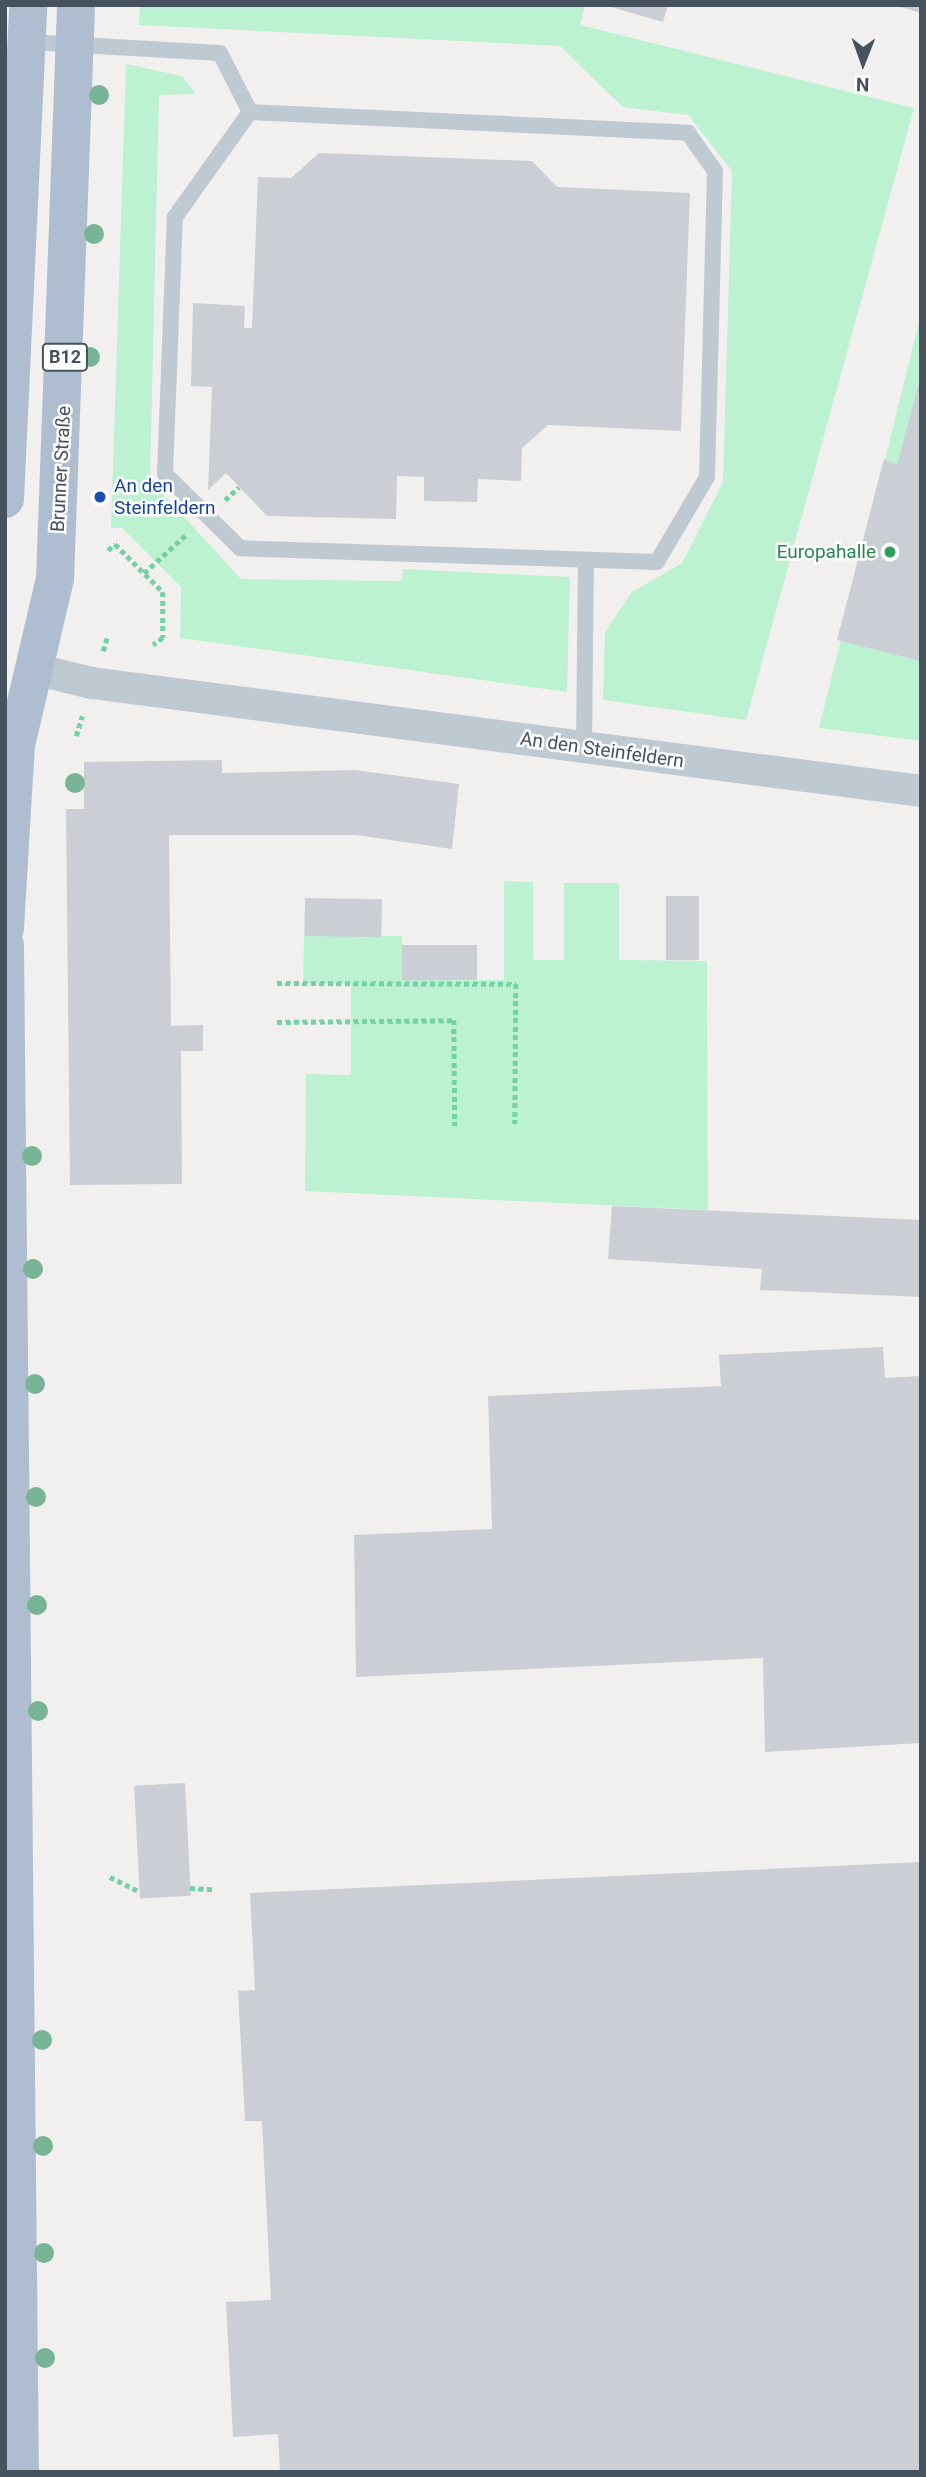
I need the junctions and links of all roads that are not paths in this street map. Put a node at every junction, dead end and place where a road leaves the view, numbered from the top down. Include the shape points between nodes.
1 (28, 5) edge
2 (76, 5) edge
3 (27, 43) junction
4 (75, 44) junction
5 (250, 112) junction
6 (5, 499) edge
7 (586, 561) junction
8 (20, 665) edge
9 (584, 747) junction
10 (921, 791) edge
11 (5, 928) edge
12 (5, 945) edge
13 (8, 1561) edge
14 (9, 1713) edge
15 (12, 2202) edge
16 (20, 2472) edge

1 - 3 main road, B12
2 - 4 main road, Brunner Straße / B12
3 - 4 lane
3 - 6 main road, B12
4 - 5 lane via 220,53
4 - 8 main road, Brunner Straße / B12 via 55,579
5 - 7 lane via 175,217 165,474 240,548
5 - 7 lane via 688,133 715,171 707,477 657,562
7 - 9 lane
8 - 9 street, An den Steinfeldern via 92,683
8 - 11 main road, Brunner Straße / B12
9 - 10 street, An den Steinfeldern
12 - 13 main road
13 - 14 main road
14 - 15 main road
15 - 16 main road

